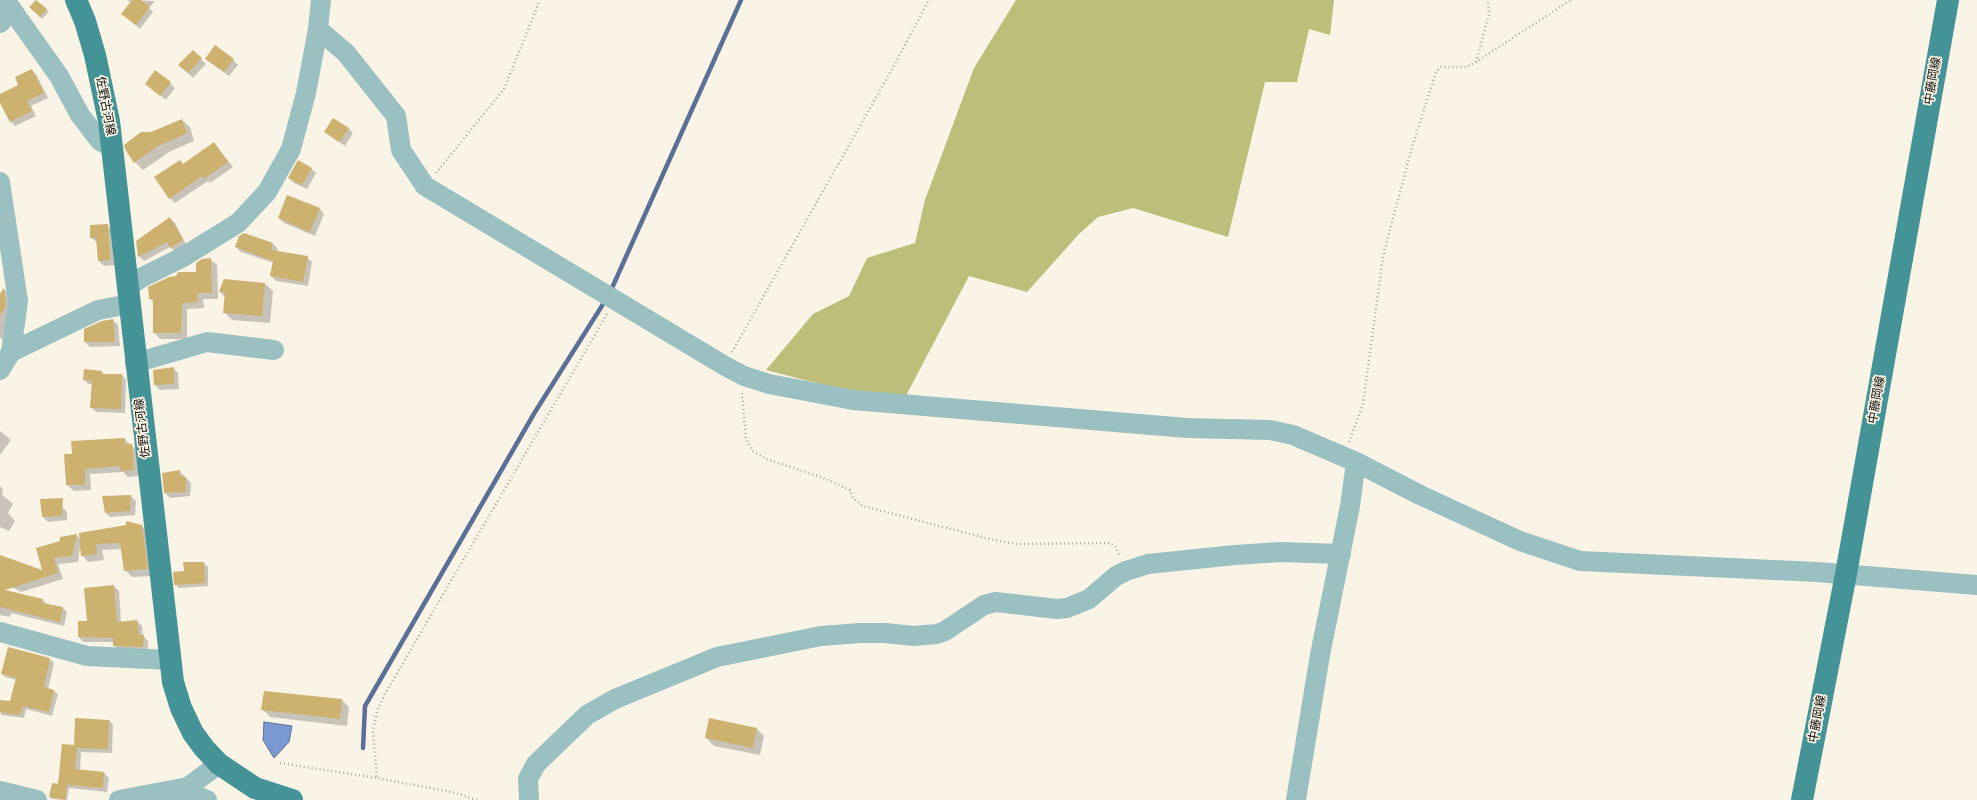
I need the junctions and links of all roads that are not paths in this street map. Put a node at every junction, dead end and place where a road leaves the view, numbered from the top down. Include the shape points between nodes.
1 (76, 0) edge
2 (321, 0) edge
3 (1948, 0) edge
4 (6, 11) edge
5 (318, 28) junction
6 (112, 147) junction
7 (0, 182) edge
8 (128, 296) junction
9 (274, 350) dead end
10 (11, 352) junction
11 (135, 363) junction
12 (0, 370) edge
13 (1350, 460) junction
14 (1341, 554) junction
15 (1846, 574) junction
16 (1977, 585) edge
17 (0, 632) edge
18 (170, 660) junction
19 (219, 764) junction
20 (188, 787) junction
21 (0, 791) edge
22 (37, 800) edge
23 (119, 800) edge
24 (170, 800) edge
25 (207, 800) edge
26 (292, 800) edge
27 (529, 800) edge
28 (1296, 800) edge
29 (1802, 800) edge

1 - 6 main road, 佐野古河線 via 95,54
2 - 5 street
3 - 15 main road, 中藤岡線
4 - 6 street via 59,76 80,115 100,140
5 - 8 street via 306,93 291,149 267,192 238,223 183,257 141,278
5 - 13 street via 346,53 396,116 401,150 425,186 744,376 769,384 853,400 1187,428 1270,430 1293,436
6 - 8 main road, 佐野古河線
7 - 10 street via 18,301
8 - 10 street
8 - 11 main road, 佐野古河線
9 - 11 street via 207,342
10 - 12 street
11 - 18 main road, 佐野古河線
13 - 14 street
13 - 15 street via 1420,496 1520,541 1580,561
14 - 27 street via 1235,554 1148,564 1116,576 1090,599 1067,608 996,602 984,605 937,634 914,636 860,633 821,636 743,650 691,666 615,699 587,715 536,764 528,779
14 - 28 street via 1319,663
15 - 16 street
15 - 29 main road, 中藤岡線
17 - 18 street via 87,656
18 - 19 main road, 佐野古河線 via 181,708 193,733
19 - 20 street
19 - 26 main road, 佐野古河線 via 255,788
20 - 23 street
20 - 24 street
20 - 25 street via 193,795
21 - 22 street

